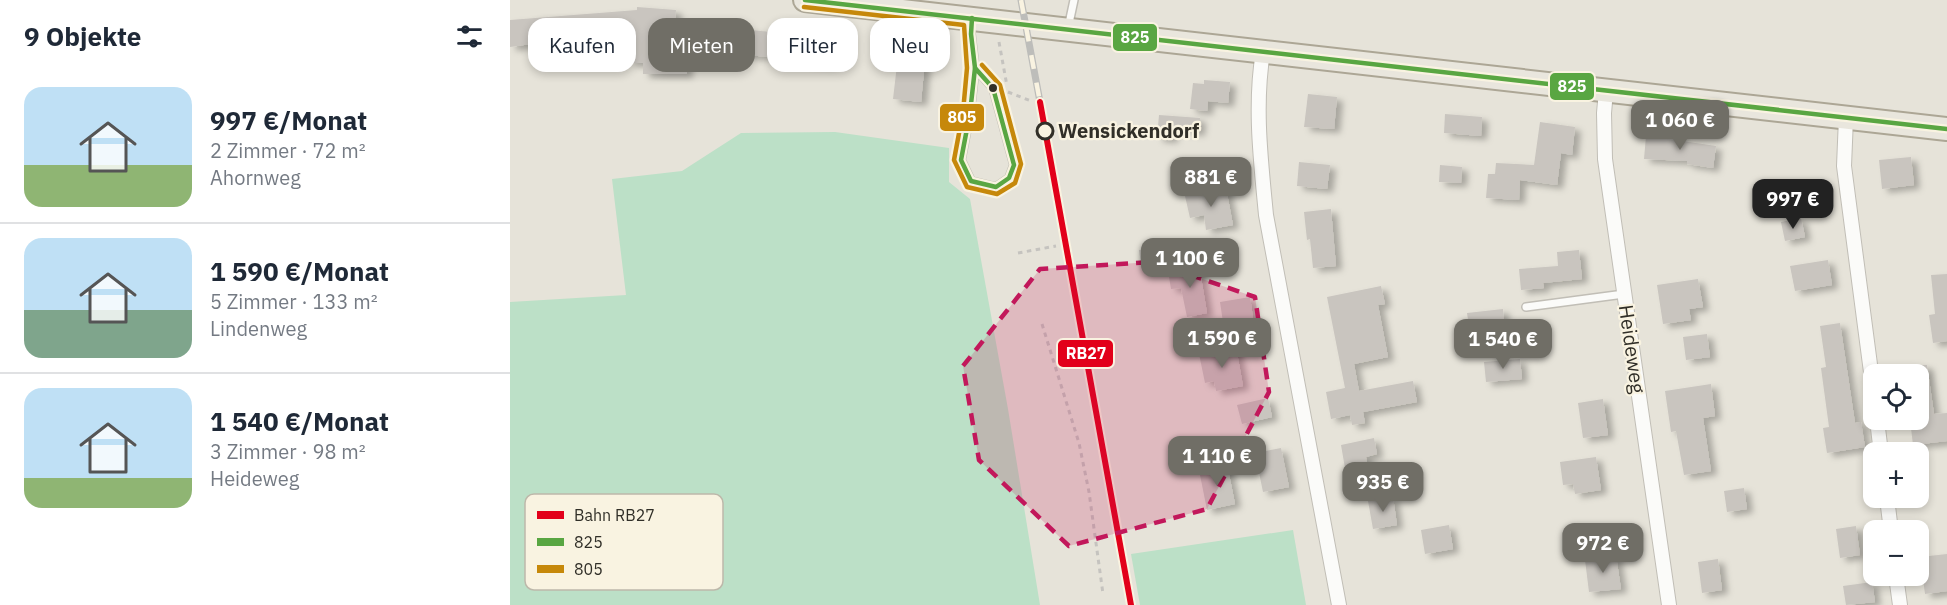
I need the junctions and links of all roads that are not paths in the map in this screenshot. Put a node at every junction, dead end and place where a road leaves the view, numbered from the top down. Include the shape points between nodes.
1 (805, 0) edge
2 (1074, 0) edge
3 (972, 18) junction
4 (1068, 30) junction
5 (1263, 52) junction
6 (975, 68) junction
7 (1606, 91) junction
8 (1846, 118) junction
9 (1947, 129) edge
10 (1624, 294) junction
11 (1526, 307) dead end
12 (1870, 364) edge
13 (1897, 586) edge
14 (1339, 605) edge
15 (1669, 605) edge
16 (1900, 605) edge

1 - 3 main road
2 - 4 lane
3 - 4 main road
3 - 6 lane
4 - 5 main road
5 - 7 main road
5 - 14 street via 1260,157 1266,215
6 - 6 lane via 961,160 971,181 996,187 1010,178 1014,165 993,88
7 - 8 main road
7 - 10 street, Heideweg via 1605,159
8 - 9 main road
8 - 12 street via 1844,166
10 - 11 lane
10 - 15 street, Heideweg
13 - 16 street

